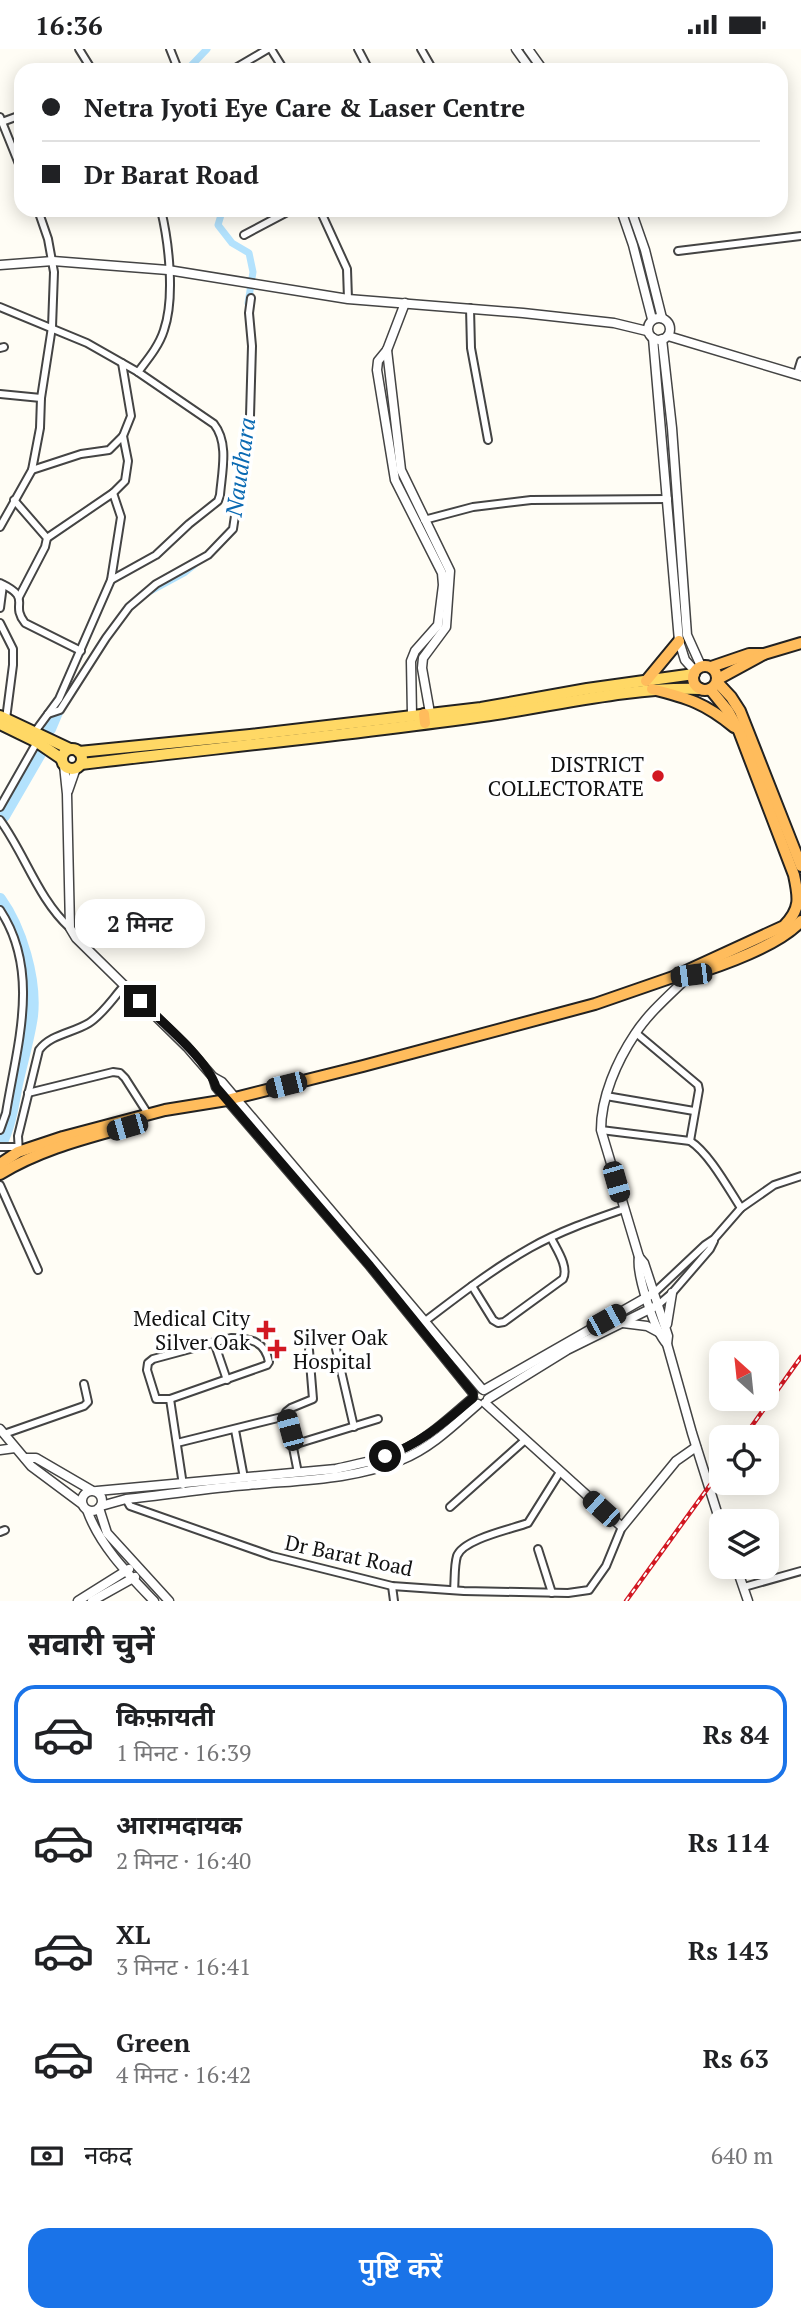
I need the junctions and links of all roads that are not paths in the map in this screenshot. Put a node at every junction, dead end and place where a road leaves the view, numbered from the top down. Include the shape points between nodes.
1 (270, 49) edge
2 (245, 63) edge
3 (1, 119) edge
4 (14, 152) edge
5 (40, 217) edge
6 (162, 217) edge
7 (271, 217) edge
8 (323, 217) edge
9 (623, 217) edge
10 (633, 217) edge
11 (244, 235) dead end
12 (801, 236) edge
13 (678, 251) dead end
14 (53, 261) junction
15 (0, 265) edge
16 (169, 270) junction
17 (251, 298) dead end
18 (348, 299) junction
19 (405, 303) junction
20 (0, 307) edge
21 (470, 308) junction
22 (657, 319) junction
23 (52, 327) junction
24 (658, 336) junction
25 (387, 350) junction
26 (801, 361) edge
27 (122, 363) junction
28 (138, 372) junction
29 (799, 375) edge
30 (0, 394) edge
31 (41, 398) junction
32 (122, 436) junction
33 (488, 440) dead end
34 (32, 470) junction
35 (113, 493) junction
36 (668, 499) junction
37 (14, 500) junction
38 (425, 520) junction
39 (415, 522) junction
40 (0, 527) edge
41 (47, 538) junction
42 (111, 580) junction
43 (1, 584) edge
44 (19, 597) junction
45 (0, 608) edge
46 (0, 623) edge
47 (679, 641) junction
48 (801, 643) edge
49 (80, 651) junction
50 (764, 654) junction
51 (700, 670) junction
52 (649, 685) junction
53 (711, 685) junction
54 (48, 714) junction
55 (412, 715) junction
56 (426, 717) junction
57 (3, 721) edge
58 (739, 731) junction
59 (36, 738) junction
60 (74, 750) junction
61 (63, 762) junction
62 (78, 766) junction
63 (67, 794) junction
64 (0, 807) edge
65 (0, 820) edge
66 (801, 866) edge
67 (0, 910) edge
68 (799, 917) edge
69 (70, 928) junction
70 (691, 971) junction
71 (124, 986) junction
72 (636, 1033) junction
73 (29, 1093) junction
74 (606, 1096) junction
75 (231, 1099) junction
76 (177, 1110) junction
77 (694, 1111) junction
78 (148, 1114) junction
79 (0, 1130) edge
80 (601, 1130) junction
81 (690, 1140) junction
82 (0, 1147) edge
83 (19, 1154) junction
84 (0, 1164) edge
85 (0, 1174) edge
86 (801, 1176) edge
87 (0, 1185) edge
88 (741, 1208) junction
89 (624, 1209) junction
90 (551, 1238) junction
91 (714, 1239) junction
92 (38, 1270) dead end
93 (472, 1286) junction
94 (672, 1293) junction
95 (651, 1295) junction
96 (654, 1307) junction
97 (424, 1322) junction
98 (622, 1323) junction
99 (663, 1331) junction
100 (214, 1342) junction
101 (336, 1349) dead end
102 (309, 1350) dead end
103 (227, 1380) junction
104 (84, 1384) dead end
105 (480, 1397) junction
106 (170, 1399) junction
107 (286, 1416) junction
108 (378, 1419) dead end
109 (354, 1427) junction
110 (235, 1430) junction
111 (2, 1431) edge
112 (524, 1441) junction
113 (177, 1443) junction
114 (293, 1444) junction
115 (696, 1447) junction
116 (15, 1448) junction
117 (0, 1450) edge
118 (25, 1458) junction
119 (298, 1472) junction
120 (560, 1472) junction
121 (244, 1478) junction
122 (183, 1485) junction
123 (94, 1491) junction
124 (126, 1499) junction
125 (84, 1507) junction
126 (100, 1507) junction
127 (450, 1507) dead end
128 (716, 1509) edge
129 (622, 1527) junction
130 (538, 1549) dead end
131 (140, 1569) junction
132 (801, 1571) edge
133 (126, 1572) junction
134 (133, 1579) junction
135 (741, 1579) edge
136 (392, 1586) junction
137 (744, 1587) junction
138 (454, 1590) junction
139 (552, 1593) junction
140 (78, 1601) edge
141 (92, 1601) edge
142 (154, 1601) edge
143 (169, 1601) edge
144 (394, 1601) edge
145 (748, 1601) edge

1 - 2 street
3 - 4 street
5 - 14 street
6 - 16 street
7 - 11 street
8 - 18 street via 347,269
9 - 22 street
10 - 22 street via 645,250
12 - 13 street
14 - 15 street
14 - 16 street
14 - 23 street
16 - 18 street
16 - 28 street via 164,332
17 - 54 street via 250,416 233,529 208,555 156,585 129,607 60,710
18 - 19 street
19 - 21 street
19 - 25 street
20 - 23 street
21 - 24 street via 614,323
21 - 33 street via 471,348
22 - 24 street via 648,324
22 - 24 street via 667,321 670,327
23 - 27 street
23 - 31 street
24 - 29 street
24 - 36 street
24 - 51 street via 672,428 687,635
25 - 38 street via 401,470
25 - 39 street via 377,369 391,465
26 - 29 street
27 - 28 street
27 - 32 street via 131,416
28 - 42 street via 220,432 220,495 156,555
30 - 31 street
31 - 34 street
32 - 34 street via 109,450
32 - 35 street via 128,461 125,481
34 - 37 street
35 - 41 street
35 - 42 street via 121,517
36 - 38 street via 531,500 473,507
36 - 47 street
37 - 40 street
37 - 41 street
38 - 39 street
38 - 56 street via 451,578 446,627 422,658
39 - 55 street via 442,573 443,585 438,625 411,661
41 - 44 street
42 - 49 street
43 - 44 street
43 - 45 street
44 - 49 street via 25,623
46 - 57 street via 13,649
47 - 51 street via 685,660
47 - 52 highway
48 - 50 highway
49 - 54 street
50 - 51 highway via 749,654
50 - 53 highway
51 - 52 main road
51 - 53 highway via 716,672
51 - 53 highway via 693,681
52 - 53 main road
52 - 56 main road via 587,689
52 - 58 highway via 714,710
53 - 58 highway
53 - 66 highway via 731,697 740,711
54 - 59 street
55 - 56 main road
55 - 60 main road
56 - 62 main road
57 - 59 main road
58 - 68 highway via 794,875
59 - 60 main road
59 - 61 main road
59 - 64 street
60 - 61 main road via 64,753
60 - 62 main road via 82,757
61 - 62 main road via 69,769
61 - 63 street
62 - 63 street
63 - 69 street
65 - 69 street via 50,907
67 - 79 street via 16,940 24,997
68 - 70 highway
69 - 71 street
70 - 72 street
70 - 75 highway via 595,1004
71 - 73 street via 91,1021 44,1042
71 - 75 street via 187,1047 216,1087
72 - 74 street
72 - 77 street via 698,1085
73 - 78 street via 120,1073
73 - 83 street via 18,1136
74 - 77 street
74 - 80 street
75 - 76 highway
75 - 97 street
75 - 105 street
76 - 78 highway
76 - 83 highway via 51,1149
77 - 81 street
78 - 83 highway via 62,1136
80 - 81 street
80 - 89 street
81 - 88 street
82 - 83 street
83 - 84 highway
83 - 85 highway
86 - 88 street via 774,1185
87 - 92 street
88 - 91 street
89 - 90 street
89 - 95 street via 639,1257 637,1266
90 - 93 street
90 - 93 street via 564,1266 563,1279 504,1322 493,1320
91 - 94 street
91 - 95 street
93 - 97 street
94 - 96 street
94 - 99 street
95 - 96 street
95 - 105 street
96 - 98 street
96 - 99 street
97 - 105 street
98 - 99 street
98 - 105 street
99 - 115 street
100 - 103 street
100 - 103 street via 245,1338 265,1348 268,1355 264,1368
100 - 106 street via 148,1363 156,1399
101 - 109 street
102 - 107 street via 313,1399 288,1410
103 - 106 street
104 - 111 street via 88,1402 84,1406
105 - 112 street
105 - 119 street via 400,1452 336,1469
105 - 124 street via 445,1433 399,1461 323,1478
106 - 113 street
107 - 110 street
107 - 114 street
108 - 109 street
109 - 114 street
110 - 113 street
110 - 121 street
111 - 116 street
112 - 120 street
112 - 127 street
113 - 122 street
114 - 119 street
115 - 128 street
115 - 129 street, Dr Barat Road via 676,1461
116 - 117 street
116 - 118 street
118 - 123 street via 36,1458
118 - 125 street
119 - 121 street
120 - 129 street
120 - 138 street via 528,1523 489,1535 459,1552
121 - 122 street
122 - 123 street
123 - 125 street via 83,1495
123 - 126 street via 102,1499
124 - 126 street
124 - 136 street, Dr Barat Road via 130,1506 272,1556
125 - 126 street via 93,1511
125 - 133 street
126 - 131 street via 107,1533
129 - 139 street, Dr Barat Road via 606,1566 589,1590
130 - 139 street
131 - 133 street
131 - 134 street
131 - 143 street
132 - 137 street
133 - 134 street
133 - 140 street
134 - 141 street
134 - 142 street
135 - 137 street
136 - 138 street, Dr Barat Road
136 - 144 street
137 - 145 street
138 - 139 street, Dr Barat Road

